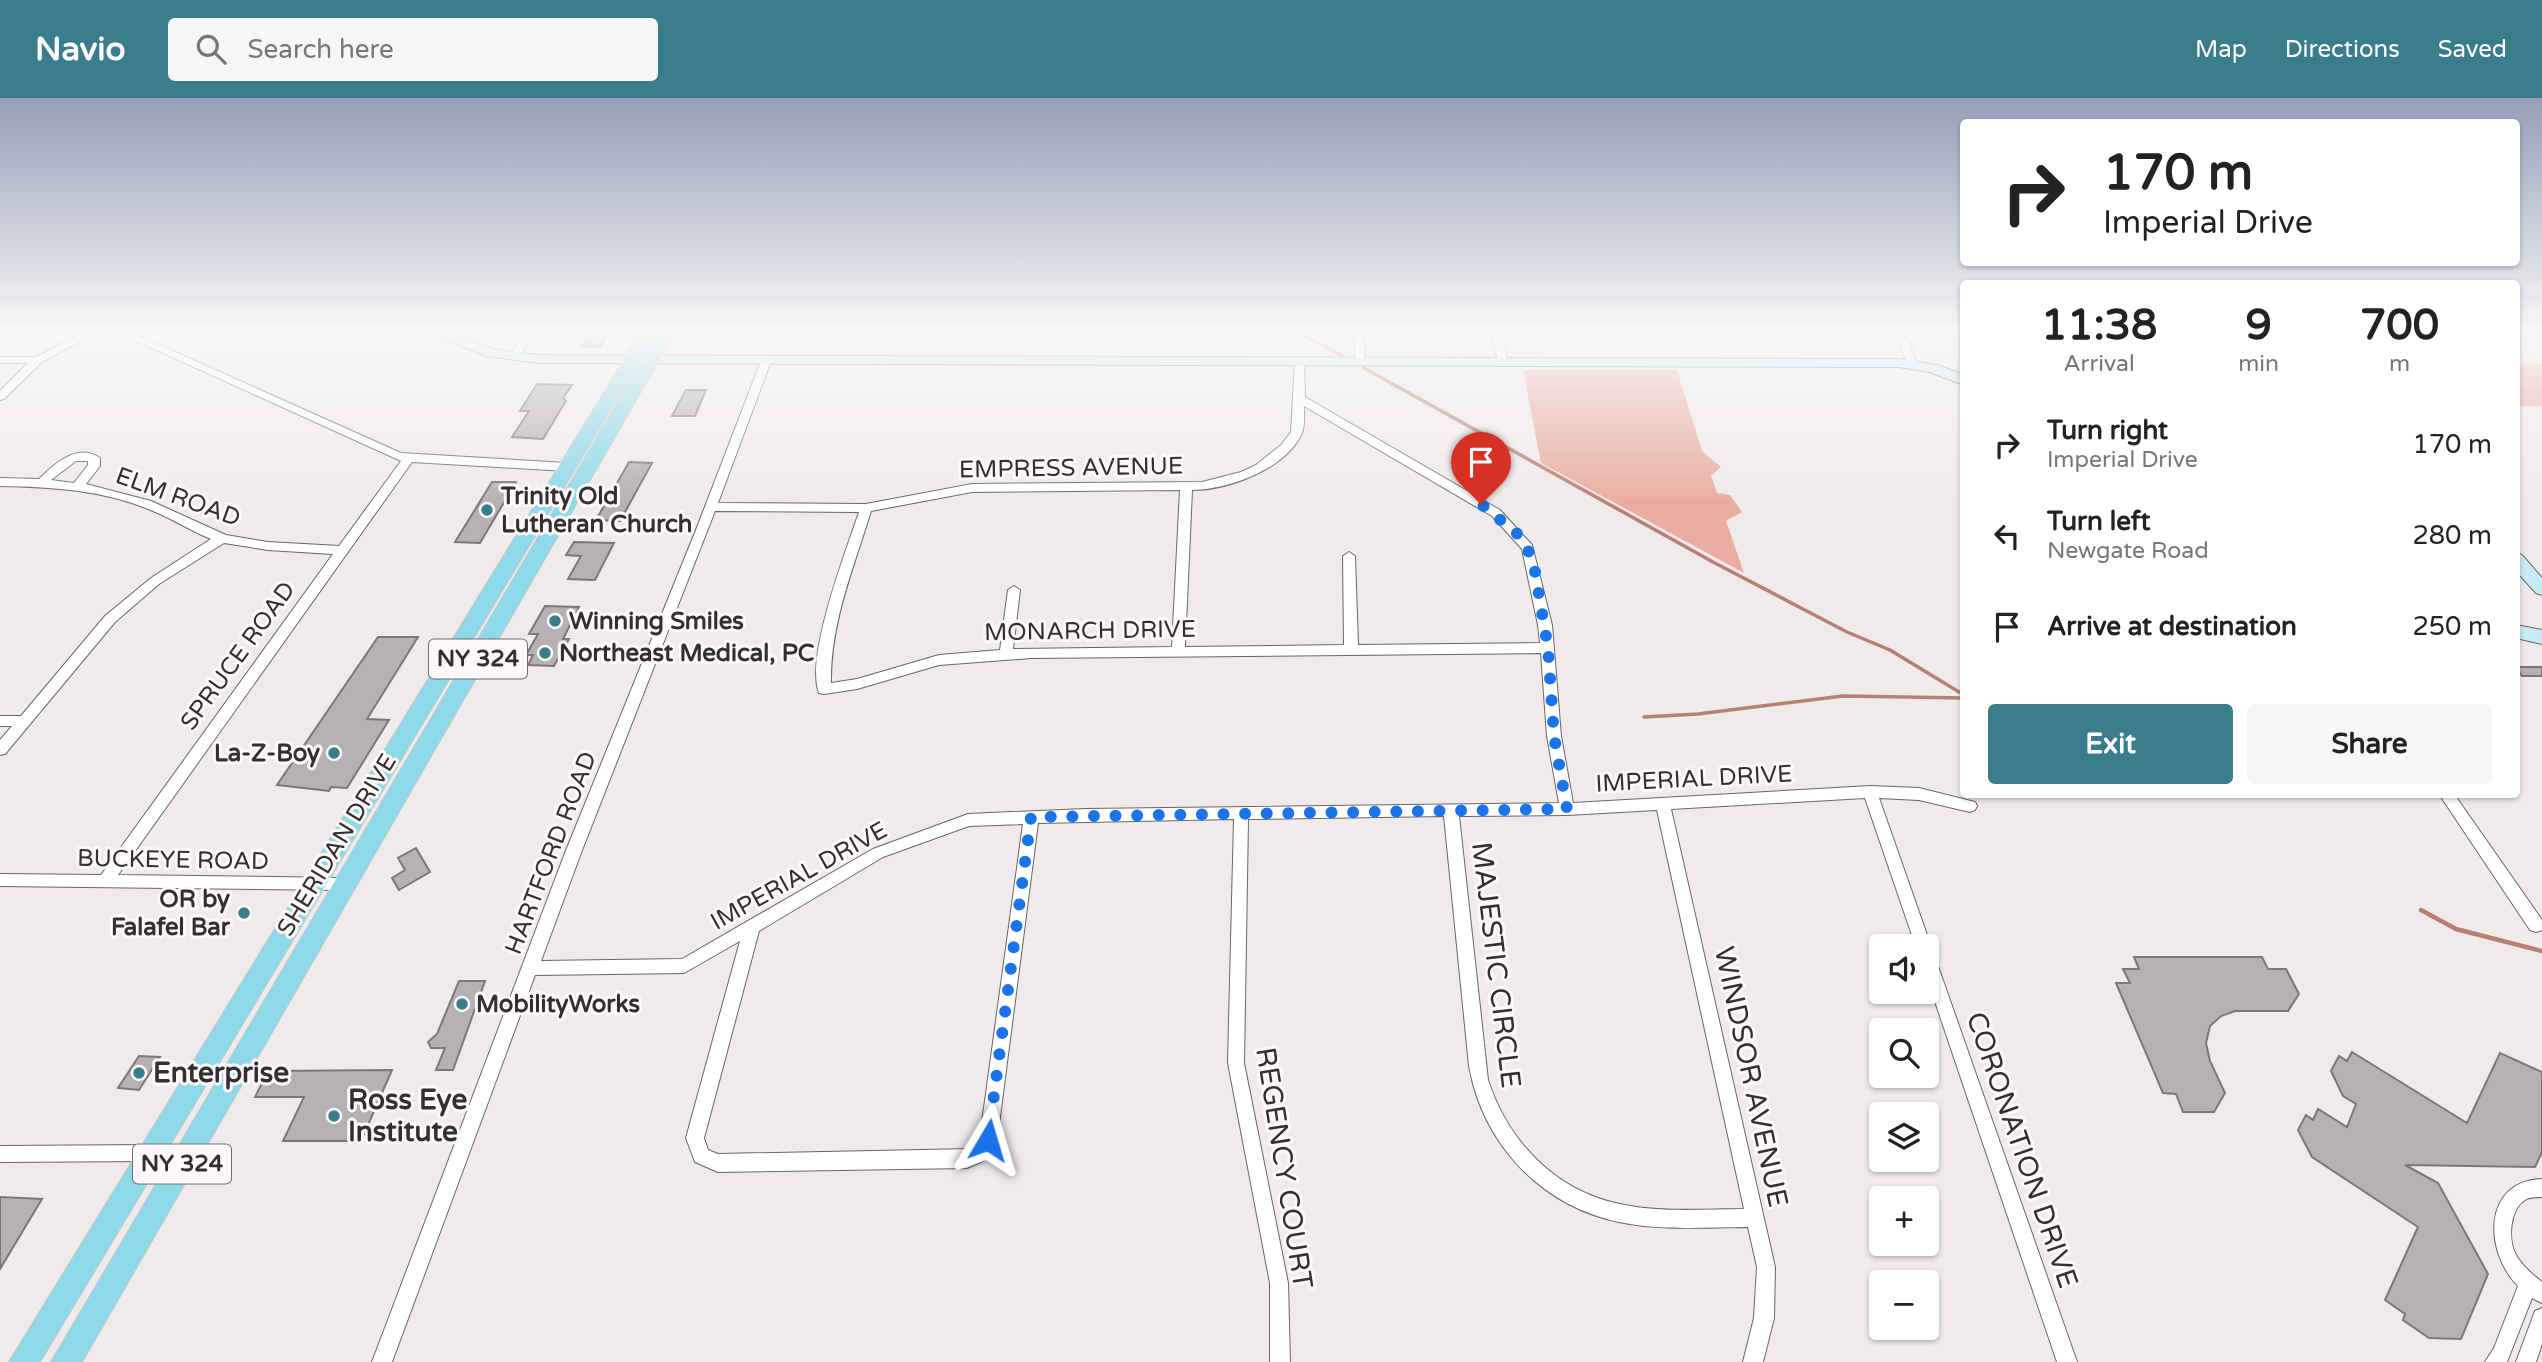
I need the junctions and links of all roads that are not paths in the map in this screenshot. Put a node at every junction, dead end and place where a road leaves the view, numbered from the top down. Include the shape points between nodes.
1 (246, 388) edge
2 (621, 388) edge
3 (627, 388) edge
4 (756, 388) edge
5 (1299, 388) edge
6 (1299, 398) junction
7 (409, 458) junction
8 (566, 467) junction
9 (0, 482) edge
10 (43, 482) junction
11 (78, 486) junction
12 (1186, 487) junction
13 (711, 507) junction
14 (866, 508) junction
15 (222, 538) junction
16 (342, 550) junction
17 (1349, 556) dead end
18 (2520, 564) edge
19 (2542, 589) edge
20 (1014, 590) dead end
21 (2520, 632) edge
22 (2542, 637) edge
23 (1548, 648) junction
24 (1351, 650) junction
25 (1178, 651) junction
26 (1006, 654) junction
27 (0, 720) edge
28 (24, 721) junction
29 (0, 750) edge
30 (1870, 792) junction
31 (2449, 798) edge
32 (1663, 804) junction
33 (1970, 806) dead end
34 (1567, 809) junction
35 (1451, 811) junction
36 (1241, 814) junction
37 (1031, 817) junction
38 (0, 880) edge
39 (105, 881) junction
40 (313, 884) junction
41 (344, 884) junction
42 (2536, 925) dead end
43 (752, 926) junction
44 (1919, 934) edge
45 (531, 968) junction
46 (1939, 990) edge
47 (151, 1153) junction
48 (0, 1154) edge
49 (2542, 1188) edge
50 (1755, 1218) junction
51 (2535, 1289) edge
52 (2542, 1318) edge
53 (24, 1362) edge
54 (66, 1362) edge
55 (382, 1362) edge
56 (1280, 1362) edge
57 (1753, 1362) edge
58 (2067, 1362) edge
59 (2495, 1362) edge
60 (2526, 1362) edge

1 - 7 street
2 - 8 main road, SHERIDAN DRIVE / NY 324
3 - 41 main road, SHERIDAN DRIVE / NY 324 via 526,578
4 - 13 street, HARTFORD ROAD
5 - 6 street, EMPRESS AVENUE
6 - 12 street, EMPRESS AVENUE via 1297,432 1260,468 1228,481
6 - 23 street via 1508,523 1533,560
7 - 8 street
7 - 16 street, SPRUCE ROAD
8 - 40 main road, SHERIDAN DRIVE / NY 324
9 - 10 street, ELM ROAD
10 - 11 street, ELM ROAD
10 - 11 street via 64,461 94,458 94,466
11 - 15 street, ELM ROAD via 148,504
12 - 14 street, EMPRESS AVENUE via 971,488
12 - 25 street
13 - 14 street, EMPRESS AVENUE
13 - 45 street, HARTFORD ROAD
14 - 26 street, MONARCH DRIVE via 822,665 824,689 939,660
15 - 16 street, ELM ROAD via 271,547
15 - 28 street via 155,581 110,619
16 - 39 street, SPRUCE ROAD
17 - 24 street
18 - 19 street
20 - 26 street
21 - 22 street
23 - 24 street, MONARCH DRIVE
23 - 34 street via 1554,736
24 - 25 street, MONARCH DRIVE
25 - 26 street, MONARCH DRIVE
27 - 28 street
28 - 29 street
30 - 32 street, IMPERIAL DRIVE
30 - 33 street, IMPERIAL DRIVE via 1919,794
30 - 44 street
31 - 42 street
32 - 34 street, IMPERIAL DRIVE
32 - 50 street, WINDSOR AVENUE
34 - 35 street, IMPERIAL DRIVE
35 - 36 street, IMPERIAL DRIVE
35 - 50 street, MAJESTIC CIRCLE via 1479,1078 1495,1121 1510,1144 1529,1166 1566,1193 1615,1213
36 - 37 street, IMPERIAL DRIVE
36 - 56 street, REGENCY COURT via 1237,1063 1279,1283
37 - 43 street, IMPERIAL DRIVE via 968,820 878,853
37 - 43 street via 988,1140 977,1155 967,1159 718,1163 701,1156 695,1138
38 - 39 street, BUCKEYE ROAD
39 - 40 street, BUCKEYE ROAD
40 - 41 street, BUCKEYE ROAD
40 - 47 main road, SHERIDAN DRIVE / NY 324
41 - 54 main road, SHERIDAN DRIVE / NY 324
43 - 45 street, IMPERIAL DRIVE via 684,966
45 - 55 street, HARTFORD ROAD
46 - 58 street, CORONATION DRIVE
47 - 48 street
47 - 53 main road, SHERIDAN DRIVE / NY 324
49 - 51 street via 2521,1190 2512,1198 2500,1226 2505,1252
50 - 57 street, WINDSOR AVENUE via 1767,1292
51 - 59 street
52 - 60 street

